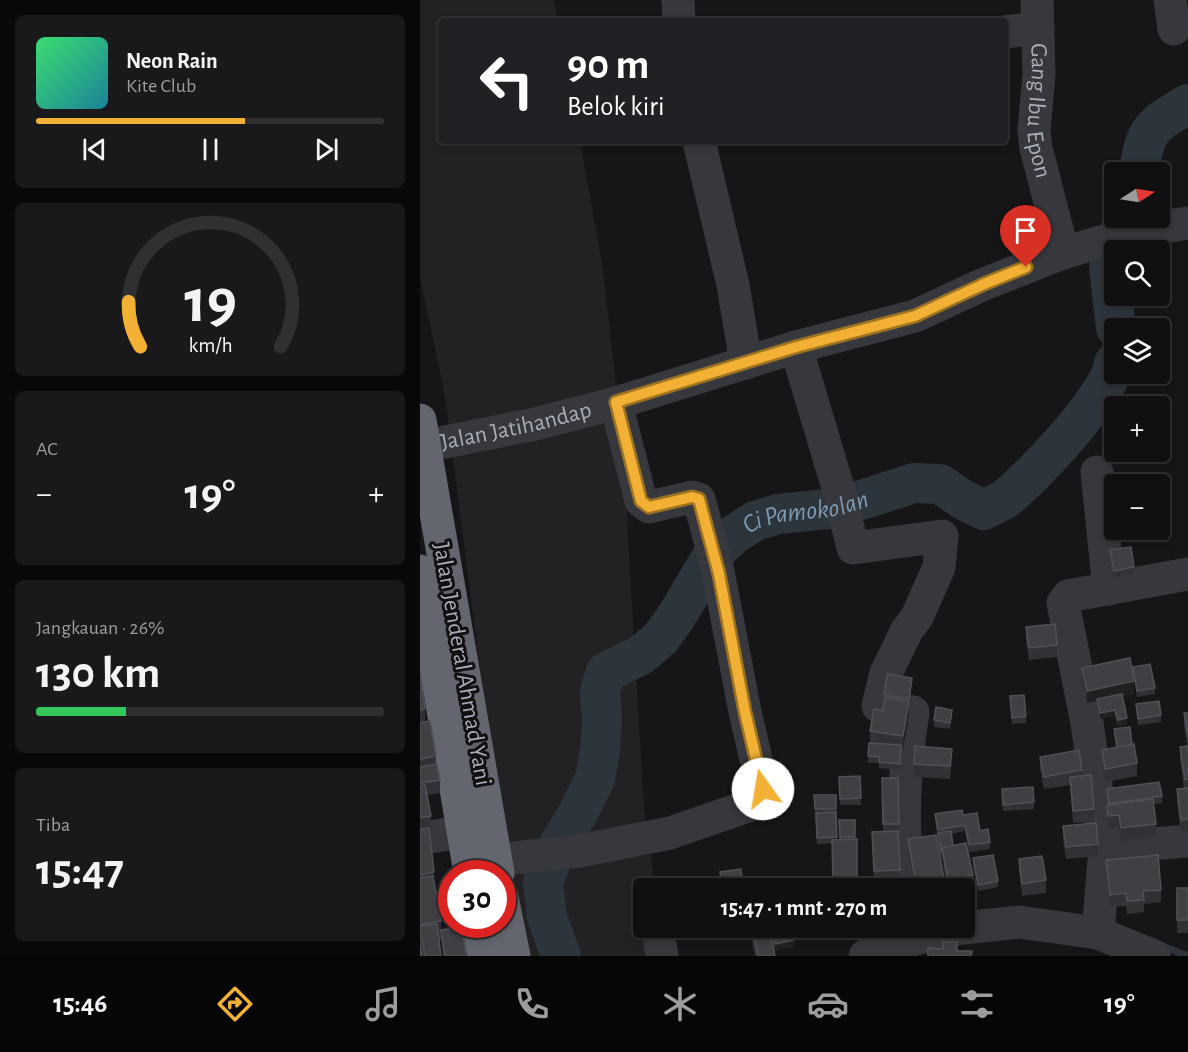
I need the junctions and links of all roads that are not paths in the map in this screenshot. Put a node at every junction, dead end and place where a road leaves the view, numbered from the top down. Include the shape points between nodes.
1 (678, 0) edge
2 (1037, 14) edge
3 (679, 18) edge
4 (1008, 30) edge
5 (700, 144) edge
6 (1188, 223) edge
7 (1063, 253) junction
8 (796, 347) junction
9 (746, 363) junction
10 (616, 402) junction
11 (422, 433) edge
12 (1096, 472) dead end
13 (420, 572) edge
14 (1188, 574) edge
15 (1109, 589) junction
16 (425, 630) edge
17 (463, 831) junction
18 (420, 839) edge
19 (1188, 841) edge
20 (1105, 848) junction
21 (482, 860) edge
22 (487, 860) edge
23 (516, 863) edge
24 (907, 878) edge
25 (975, 927) edge
26 (1098, 933) junction
27 (481, 938) edge
28 (510, 938) edge
29 (901, 938) edge
30 (484, 956) edge
31 (514, 956) edge
32 (865, 956) edge
33 (1154, 956) edge

1 - 3 street
2 - 4 street
2 - 7 street, Gang Ibu Epon via 1039,74 1034,130
5 - 9 street via 733,285
6 - 7 street, Jalan Jatihandap via 1141,230
7 - 8 street, Jalan Jatihandap via 915,316
8 - 9 street, Jalan Jatihandap
8 - 24 street via 853,548 942,536 939,567 886,672 878,706 913,712 904,796
9 - 10 street, Jalan Jatihandap
10 - 11 street, Jalan Jatihandap via 535,423
10 - 23 street via 641,501 649,507 692,497 699,499 718,571 763,789 751,805 670,833
11 - 22 highway, Jalan Jenderal Ahmad Yani
12 - 15 street
13 - 16 highway, Jalan Jenderal Ahmad Yani
14 - 15 street
15 - 20 street via 1068,596 1063,603 1087,723
16 - 17 highway, Jalan Jenderal Ahmad Yani
17 - 18 street
17 - 21 highway, Jalan Jenderal Ahmad Yani
19 - 20 street
20 - 26 street
25 - 26 street via 1019,922
26 - 33 street
27 - 30 highway
28 - 31 highway
29 - 32 street

